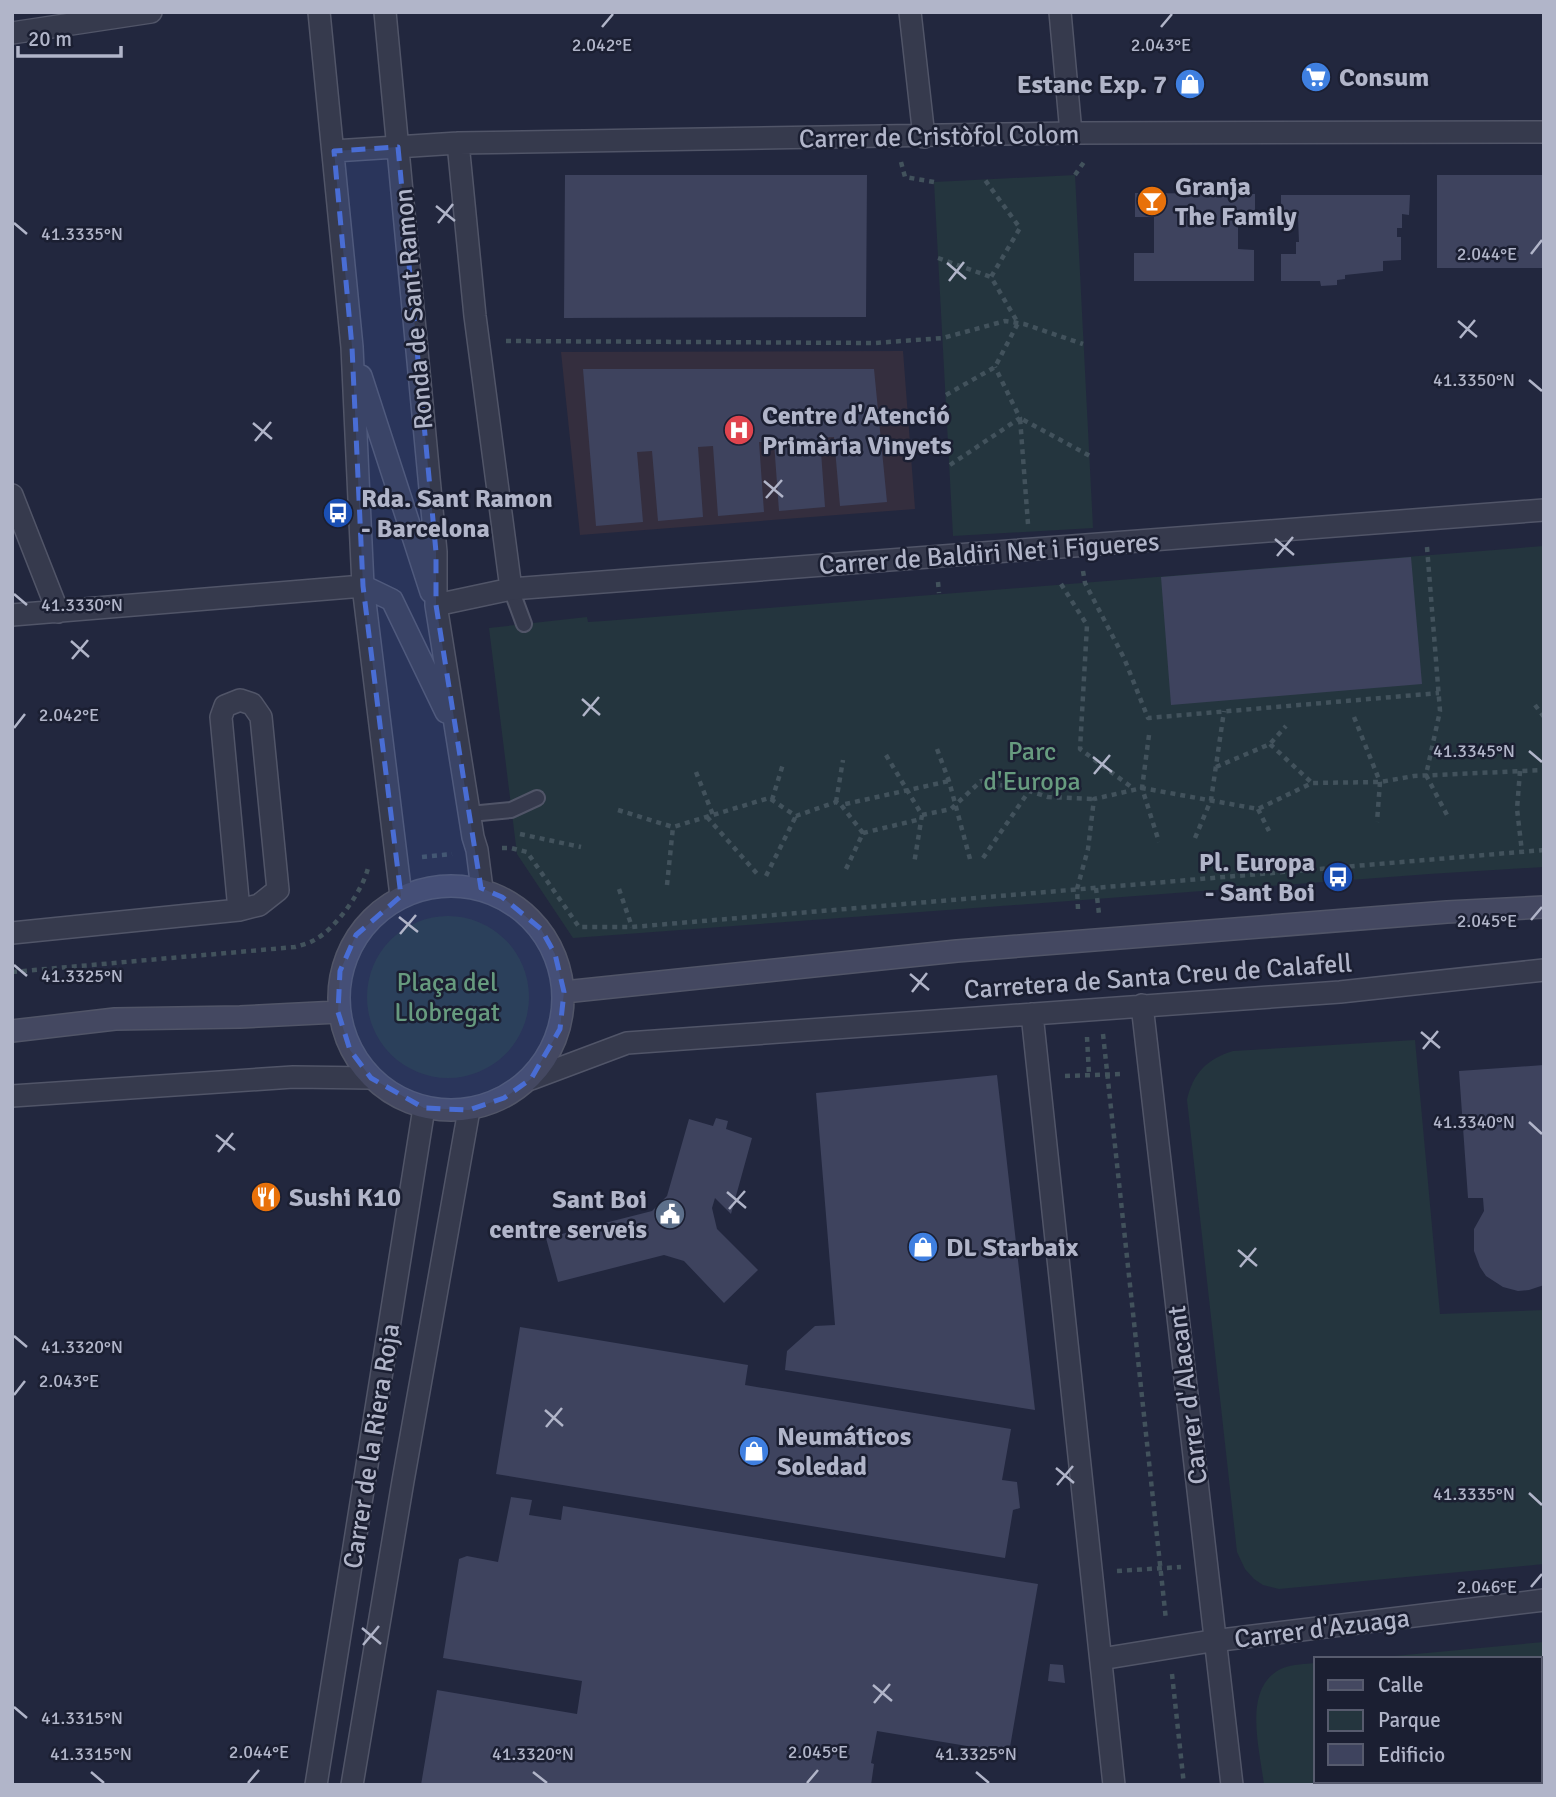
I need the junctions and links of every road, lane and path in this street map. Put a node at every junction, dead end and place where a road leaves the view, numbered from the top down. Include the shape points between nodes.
1 (151, 12) edge
2 (319, 12) edge
3 (385, 12) edge
4 (910, 12) edge
5 (1060, 12) edge
6 (12, 33) edge
7 (1544, 132) edge
8 (1071, 134) junction
9 (924, 137) junction
10 (458, 143) junction
11 (398, 147) junction
12 (334, 151) junction
13 (985, 180) dead end
14 (939, 258) dead end
15 (991, 277) junction
16 (1018, 323) junction
17 (478, 341) junction
18 (1083, 344) dead end
19 (352, 348) junction
20 (995, 367) junction
21 (946, 394) dead end
22 (1020, 418) junction
23 (1090, 456) dead end
24 (950, 465) dead end
25 (12, 495) edge
26 (1544, 510) edge
27 (1029, 532) dead end
28 (1080, 547) junction
29 (1427, 556) dead end
30 (1061, 584) dead end
31 (363, 586) junction
32 (511, 589) junction
33 (436, 605) junction
34 (58, 612) junction
35 (12, 615) edge
36 (524, 624) dead end
37 (1439, 693) junction
38 (1535, 705) dead end
39 (1224, 712) junction
40 (1354, 717) dead end
41 (1544, 717) edge
42 (1286, 726) dead end
43 (457, 735) junction
44 (1149, 735) dead end
45 (1270, 744) junction
46 (937, 749) dead end
47 (886, 755) dead end
48 (843, 761) dead end
49 (783, 764) dead end
50 (1215, 767) junction
51 (1544, 770) edge
52 (1520, 771) junction
53 (696, 772) dead end
54 (1426, 775) junction
55 (949, 780) junction
56 (1380, 782) junction
57 (1312, 783) junction
58 (1142, 788) junction
59 (907, 790) junction
60 (1135, 790) junction
61 (1030, 791) junction
62 (537, 798) dead end
63 (1094, 799) junction
64 (772, 800) junction
65 (1211, 800) junction
66 (838, 804) junction
67 (955, 807) junction
68 (1258, 809) junction
69 (618, 810) dead end
70 (470, 814) junction
71 (713, 815) junction
72 (1447, 815) dead end
73 (796, 816) junction
74 (707, 817) junction
75 (921, 817) junction
76 (1377, 821) dead end
77 (673, 827) junction
78 (1269, 831) dead end
79 (514, 832) dead end
80 (863, 833) junction
81 (1195, 838) dead end
82 (1159, 842) dead end
83 (581, 847) dead end
84 (1544, 850) edge
85 (1522, 852) junction
86 (983, 858) dead end
87 (970, 859) dead end
88 (368, 862) dead end
89 (914, 864) dead end
90 (846, 869) dead end
91 (667, 885) dead end
92 (1096, 888) junction
93 (481, 889) junction
94 (619, 889) dead end
95 (1077, 889) junction
96 (401, 896) junction
97 (1098, 905) dead end
98 (1538, 906) edge
99 (239, 909) junction
100 (1079, 909) dead end
101 (12, 933) edge
102 (1544, 970) edge
103 (12, 972) edge
104 (564, 992) junction
105 (1142, 1005) junction
106 (338, 1012) junction
107 (1032, 1014) junction
108 (1102, 1028) dead end
109 (12, 1031) edge
110 (1087, 1035) dead end
111 (1127, 1073) dead end
112 (1108, 1074) junction
113 (1089, 1075) junction
114 (1053, 1076) dead end
115 (371, 1078) junction
116 (531, 1079) junction
117 (12, 1096) edge
118 (424, 1108) junction
119 (469, 1110) junction
120 (1207, 1566) junction
121 (1160, 1567) junction
122 (1092, 1573) junction
123 (1544, 1600) edge
124 (1215, 1641) junction
125 (1169, 1648) junction
126 (1101, 1659) junction
127 (316, 1785) edge
128 (352, 1785) edge
129 (1114, 1785) edge
130 (1184, 1785) edge
131 (1231, 1785) edge

1 - 6 street
2 - 12 street, Ronda de Sant Ramon
3 - 11 street, Ronda de Sant Ramon
4 - 9 street
5 - 8 street
7 - 8 street, Carrer de Cristòfol Colom
8 - 9 street, Carrer de Cristòfol Colom
9 - 10 street, Carrer de Cristòfol Colom
10 - 11 street, Carrer de Cristòfol Colom
10 - 17 street
11 - 12 street, Carrer de Cristòfol Colom
11 - 33 street, Ronda de Sant Ramon via 436,552
12 - 19 street, Ronda de Sant Ramon
13 - 15 path via 1020,228
14 - 15 path
15 - 16 path
16 - 17 path via 1005,321 943,338 875,343
16 - 18 path
16 - 20 path
17 - 32 street
19 - 31 street, Ronda de Sant Ramon
19 - 33 street, Ronda de Sant Ramon
20 - 21 path
20 - 22 path
22 - 23 path
22 - 24 path
22 - 27 path
25 - 34 street
26 - 28 street, Carrer de Baldiri Net i Figueres
28 - 32 street, Carrer de Baldiri Net i Figueres
28 - 39 path via 1084,583 1124,658 1148,718
29 - 37 path
30 - 60 path via 1087,625 1080,749
31 - 34 street
31 - 43 street via 393,600
31 - 96 street, Ronda de Sant Ramon
32 - 33 street, Carrer de Baldiri Net i Figueres
32 - 36 lane
33 - 43 street, Ronda de Sant Ramon
34 - 35 street
37 - 39 path
37 - 54 path via 1440,711
38 - 41 path
39 - 50 path
40 - 56 path
42 - 45 path
43 - 70 street, Ronda de Sant Ramon
44 - 58 path
45 - 50 path
45 - 57 path
46 - 55 path
47 - 59 path
48 - 66 path
49 - 64 path
50 - 65 path
51 - 52 path
52 - 54 path
52 - 85 path via 1517,809
53 - 71 path
54 - 56 path
54 - 72 path
55 - 59 path
55 - 67 path
56 - 57 path
56 - 76 path
57 - 68 path
58 - 60 path
58 - 65 path
58 - 82 path
59 - 66 path
59 - 75 path
60 - 63 path
61 - 63 path via 1048,797
61 - 67 path via 981,781
61 - 86 path
62 - 70 lane via 511,810
63 - 95 path
64 - 71 path
64 - 73 path
65 - 68 path
65 - 81 path
66 - 73 path
66 - 80 path
67 - 75 path
67 - 87 path
68 - 78 path
69 - 77 path
70 - 93 street, Ronda de Sant Ramon
71 - 74 path
73 - 74 path via 763,876
74 - 77 path
75 - 80 path
75 - 89 path
77 - 91 path
79 - 83 path
80 - 90 path
84 - 85 path
85 - 92 path
88 - 103 path via 360,891 338,918 317,939 295,947
92 - 95 path
92 - 97 path
93 - 96 street via 444,885
93 - 104 street via 502,897 541,929 555,954
94 - 95 path via 632,927
95 - 100 path
96 - 106 street via 356,935 340,971
98 - 104 street, Carretera de Santa Creu de Calafell via 957,951
99 - 99 street via 259,905 278,890 261,718 252,704 240,700 225,706 221,717
99 - 101 street
102 - 105 street, Carretera de Santa Creu de Calafell via 1340,992
104 - 116 street via 553,1048
105 - 107 street, Carretera de Santa Creu de Calafell
105 - 120 street, Carrer d'Alacant
106 - 109 street via 115,1019
106 - 115 street via 350,1050
107 - 116 street, Carretera de Santa Creu de Calafell via 627,1043
107 - 122 street
108 - 112 path
110 - 113 path
111 - 112 path
112 - 113 path
112 - 121 path
113 - 114 path
115 - 117 street via 293,1077
115 - 118 street via 397,1098
116 - 119 street via 504,1098
118 - 119 street
118 - 127 street, Carrer de la Riera Roja
119 - 128 street, Carrer de la Riera Roja
120 - 121 path
120 - 124 street, Carrer d'Alacant
121 - 122 path
121 - 125 path
122 - 126 street
123 - 124 street, Carrer d'Azuaga
124 - 125 street, Carrer d'Azuaga
124 - 131 street, Carrer d'Alacant
125 - 126 street, Carrer d'Azuaga
125 - 130 path
126 - 129 street

